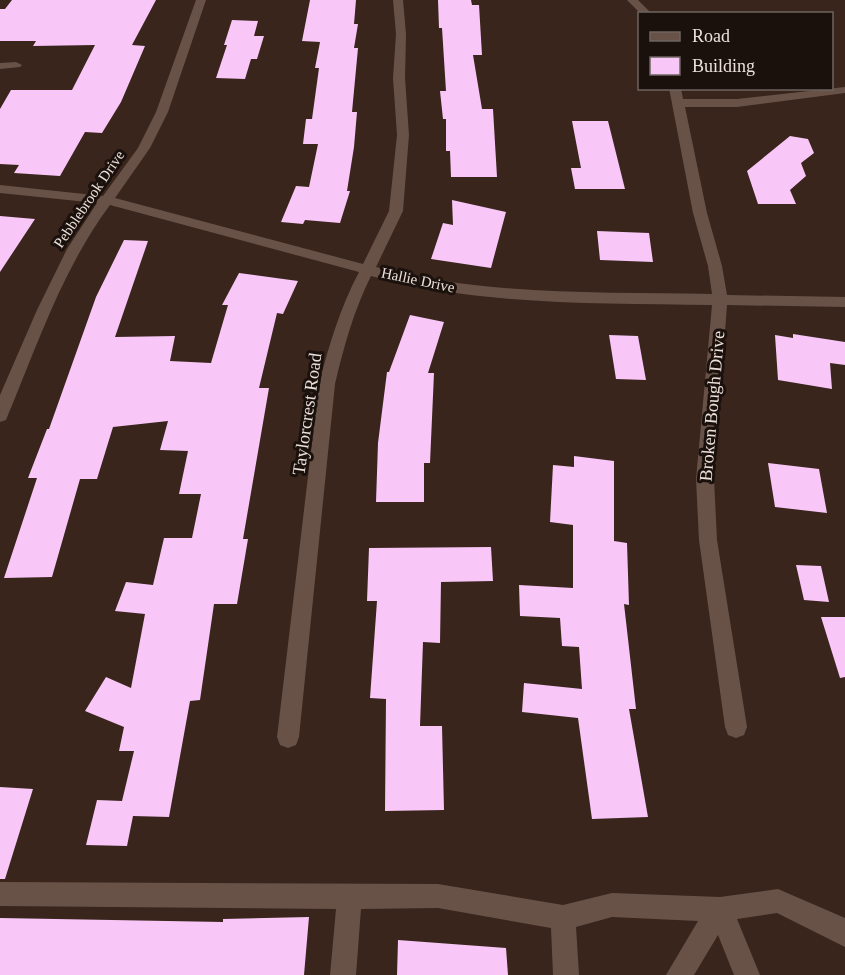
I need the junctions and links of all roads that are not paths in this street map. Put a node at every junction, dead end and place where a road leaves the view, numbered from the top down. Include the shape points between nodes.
1 (201, 0) edge
2 (398, 0) edge
3 (632, 0) edge
4 (644, 12) edge
5 (0, 66) edge
6 (16, 66) dead end
7 (676, 90) edge
8 (845, 90) edge
9 (679, 103) junction
10 (0, 189) edge
11 (106, 200) junction
12 (369, 269) junction
13 (720, 301) junction
14 (845, 302) edge
15 (0, 415) edge
16 (736, 727) dead end
17 (288, 737) dead end
18 (0, 894) edge
19 (350, 897) junction
20 (720, 909) junction
21 (563, 918) junction
22 (845, 934) edge
23 (343, 975) edge
24 (566, 975) edge
25 (679, 975) edge
26 (747, 975) edge

1 - 11 street, Pebblebrook Drive via 165,105 144,148
2 - 12 street, Taylorcrest Road via 403,135 396,211
3 - 4 street
5 - 6 street
7 - 9 street, Broken Bough Drive
8 - 9 street via 737,103
9 - 13 street, Broken Bough Drive via 681,128
10 - 11 street, Hallie Drive
11 - 12 street, Hallie Drive
11 - 15 street, Pebblebrook Drive via 75,246 54,288
12 - 13 street, Hallie Drive via 454,288 524,296
12 - 17 street, Taylorcrest Road via 353,298 327,384
13 - 14 street, Hallie Drive
13 - 16 street, Broken Bough Drive via 705,479 708,540
18 - 19 street
19 - 21 street via 438,896
19 - 23 street
20 - 21 street via 612,904
20 - 22 street via 778,901
20 - 25 street
20 - 26 street
21 - 24 street

